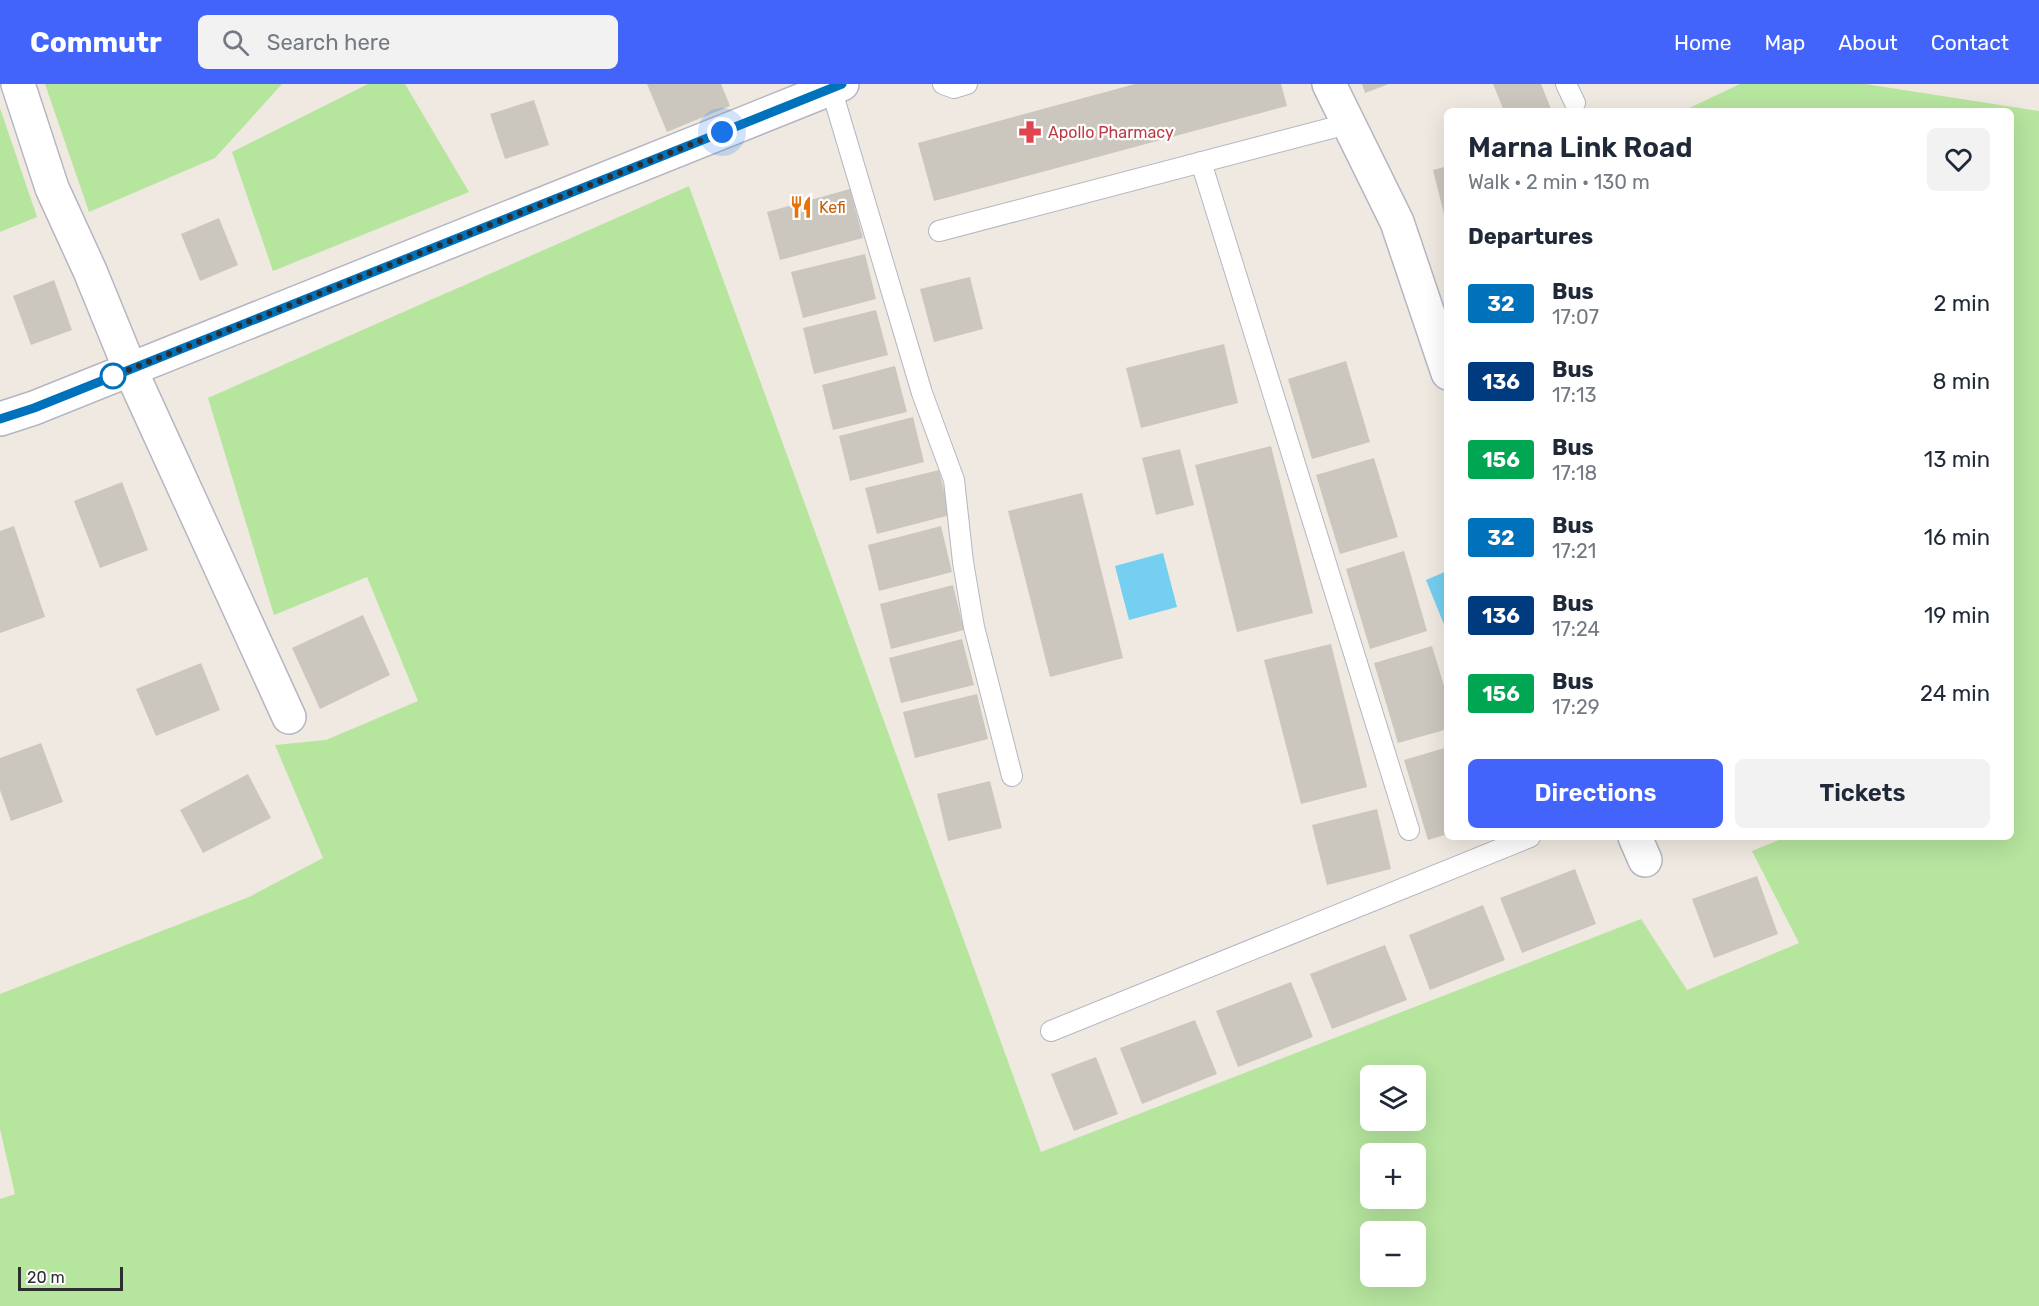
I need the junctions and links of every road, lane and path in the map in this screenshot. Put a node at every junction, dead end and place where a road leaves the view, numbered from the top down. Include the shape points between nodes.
1 (18, 84) edge
2 (943, 84) edge
3 (967, 84) edge
4 (1329, 84) edge
5 (1566, 84) edge
6 (836, 86) edge
7 (1575, 103) dead end
8 (1347, 124) junction
9 (1201, 162) junction
10 (939, 231) dead end
11 (1444, 361) edge
12 (130, 369) junction
13 (0, 419) edge
14 (289, 717) dead end
15 (1012, 776) dead end
16 (1410, 830) dead end
17 (1523, 840) edge
18 (1051, 1031) dead end

1 - 12 street via 52,188
2 - 3 lane via 954,88
4 - 8 street
5 - 7 lane
6 - 12 street
6 - 15 lane via 922,393 954,480 974,627
8 - 9 lane
8 - 11 street via 1396,222
9 - 10 lane
9 - 16 lane
12 - 13 street
12 - 14 street
17 - 18 lane

